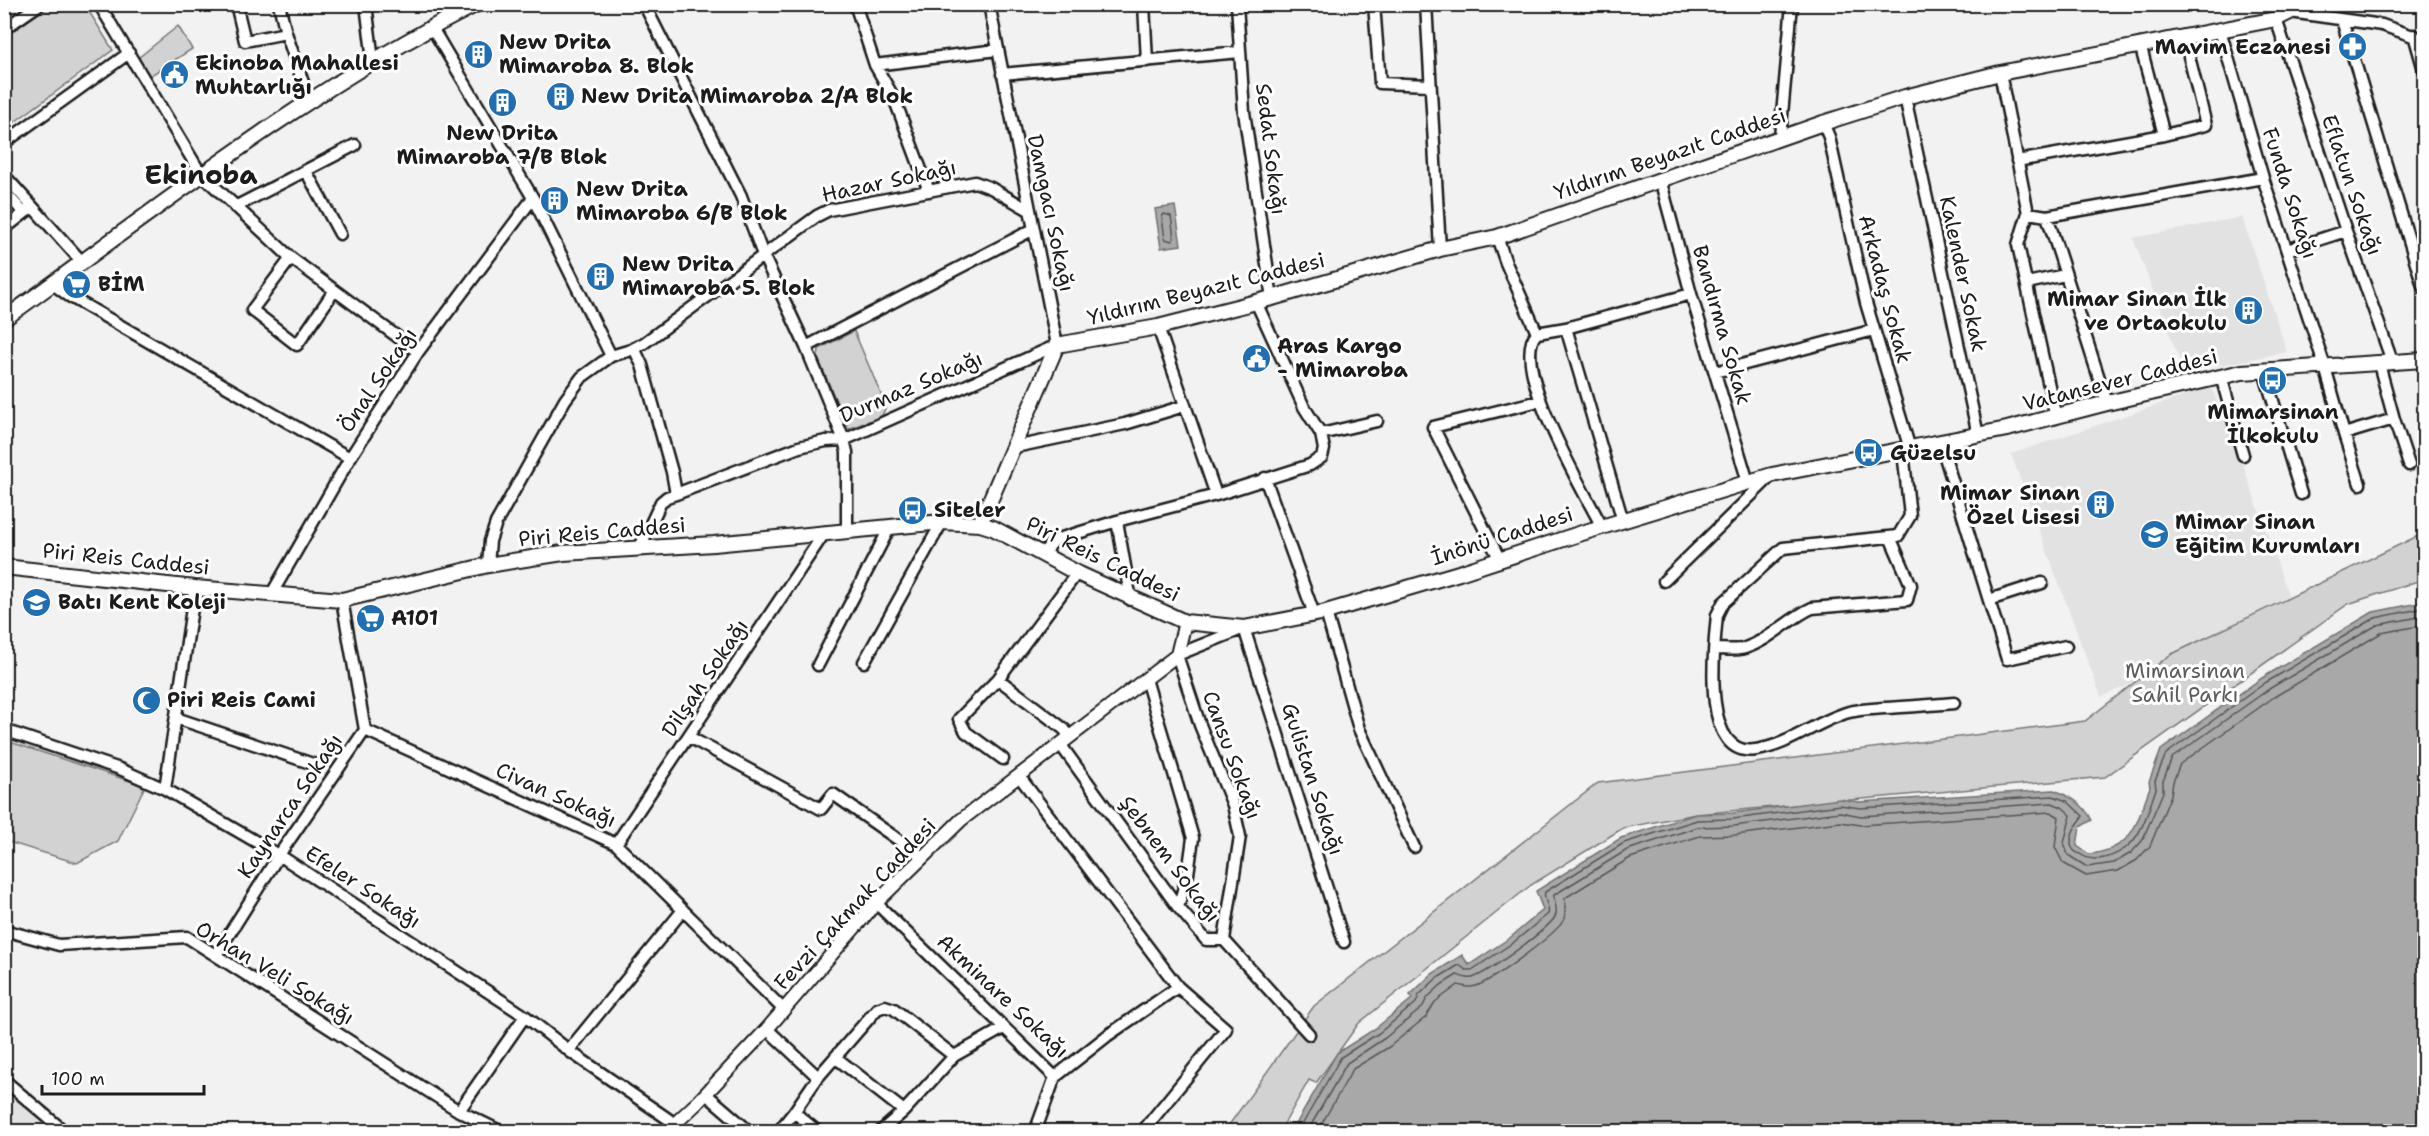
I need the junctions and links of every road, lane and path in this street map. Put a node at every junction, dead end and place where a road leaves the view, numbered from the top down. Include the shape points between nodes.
1 (40, 4) edge
2 (99, 4) edge
3 (236, 4) edge
4 (279, 4) edge
5 (366, 4) edge
6 (644, 4) edge
7 (855, 4) edge
8 (989, 4) edge
9 (1144, 4) edge
10 (1237, 4) edge
11 (1374, 4) edge
12 (1426, 4) edge
13 (1792, 4) edge
14 (472, 6) edge
15 (2291, 8) edge
16 (2276, 19) junction
17 (2342, 20) junction
18 (432, 28) junction
19 (4, 29) edge
20 (2220, 30) junction
21 (286, 33) junction
22 (2414, 35) junction
23 (2184, 36) junction
24 (2424, 40) edge
25 (2140, 44) junction
26 (997, 50) junction
27 (1240, 52) junction
28 (129, 53) junction
29 (373, 61) junction
30 (1146, 61) junction
31 (875, 65) junction
32 (2424, 70) edge
33 (2000, 73) junction
34 (1002, 74) junction
35 (1429, 85) junction
36 (1905, 97) junction
37 (309, 100) junction
38 (1823, 123) junction
39 (2164, 135) junction
40 (1780, 137) junction
41 (4, 142) edge
42 (355, 145) dead end
43 (2017, 161) junction
44 (306, 171) junction
45 (201, 174) junction
46 (4, 175) edge
47 (2263, 178) junction
48 (1660, 179) junction
49 (4, 191) edge
50 (929, 192) junction
51 (533, 198) junction
52 (236, 207) junction
53 (28, 210) junction
54 (1029, 210) junction
55 (2028, 213) junction
56 (2047, 216) junction
57 (4, 230) edge
58 (1032, 230) junction
59 (2346, 231) junction
60 (340, 234) dead end
61 (1497, 237) junction
62 (1440, 249) junction
63 (2287, 250) junction
64 (763, 255) junction
65 (291, 258) junction
66 (82, 263) junction
67 (2065, 275) junction
68 (53, 284) junction
69 (2027, 284) junction
70 (2424, 289) edge
71 (334, 291) junction
72 (1691, 294) junction
73 (1272, 298) junction
74 (1256, 302) junction
75 (4, 319) edge
76 (1158, 327) junction
77 (1566, 328) junction
78 (1874, 330) junction
79 (1538, 333) junction
80 (1057, 345) junction
81 (806, 347) junction
82 (634, 348) junction
83 (418, 352) junction
84 (611, 356) junction
85 (2424, 360) edge
86 (2386, 364) junction
87 (2325, 367) junction
88 (2264, 371) junction
89 (1714, 372) junction
90 (2221, 376) junction
91 (1539, 401) junction
92 (2106, 404) junction
93 (1184, 406) junction
94 (2056, 418) junction
95 (2394, 419) junction
96 (1377, 421) dead end
97 (1321, 434) junction
98 (2344, 434) junction
99 (1978, 435) junction
100 (844, 440) junction
101 (1941, 444) junction
102 (1015, 447) junction
103 (1907, 450) junction
104 (2243, 455) dead end
105 (350, 458) junction
106 (1829, 464) joint
107 (2409, 465) dead end
108 (1772, 475) junction
109 (1265, 478) junction
110 (1748, 482) junction
111 (2360, 484) dead end
112 (676, 494) junction
113 (2301, 494) dead end
114 (1216, 495) junction
115 (1117, 521) junction
116 (1623, 521) junction
117 (942, 522) junction
118 (980, 524) junction
119 (890, 527) junction
120 (1602, 527) junction
121 (847, 531) junction
122 (825, 532) junction
123 (1890, 537) junction
124 (640, 547) junction
125 (1042, 554) junction
126 (1500, 560) junction
127 (488, 565) junction
128 (4, 567) edge
129 (1077, 573) junction
130 (1664, 581) dead end
131 (2042, 583) dead end
132 (195, 588) junction
133 (271, 595) junction
134 (342, 600) junction
135 (1131, 600) junction
136 (1989, 600) junction
137 (1320, 613) junction
138 (1185, 622) junction
139 (1244, 628) junction
140 (2066, 646) dead end
141 (1715, 649) junction
142 (1177, 655) junction
143 (864, 662) dead end
144 (818, 665) dead end
145 (998, 679) junction
146 (1146, 679) junction
147 (1954, 703) dead end
148 (176, 718) junction
149 (4, 730) edge
150 (364, 730) junction
151 (689, 737) junction
152 (1065, 741) junction
153 (1003, 759) dead end
154 (316, 765) dead end
155 (1020, 776) junction
156 (165, 789) junction
157 (616, 844) junction
158 (1414, 847) dead end
159 (279, 855) junction
160 (923, 857) junction
161 (876, 903) junction
162 (1178, 907) junction
163 (683, 910) junction
164 (4, 930) edge
165 (1224, 940) junction
166 (1344, 942) dead end
167 (216, 955) junction
168 (1178, 987) junction
169 (783, 1009) junction
170 (525, 1016) junction
171 (1004, 1028) junction
172 (767, 1029) junction
173 (1309, 1034) dead end
174 (569, 1050) junction
175 (954, 1056) junction
176 (835, 1057) junction
177 (818, 1077) junction
178 (1055, 1077) junction
179 (4, 1080) edge
180 (706, 1094) junction
181 (459, 1111) junction
182 (794, 1112) junction
183 (904, 1112) junction
184 (670, 1127) edge
185 (65, 1131) edge
186 (502, 1131) edge
187 (750, 1131) edge
188 (778, 1131) edge
189 (818, 1131) edge
190 (880, 1131) edge
191 (1035, 1131) edge
192 (1142, 1131) edge

1 - 19 street
2 - 28 street
3 - 21 street via 245,41
4 - 21 street
5 - 29 street
6 - 64 street via 741,196
7 - 31 street
8 - 26 street, Damgacı Sokağı
9 - 30 street
10 - 27 street, Sedat Sokağı
11 - 35 street via 1380,83
12 - 35 street
13 - 40 street
14 - 18 main road
15 - 16 main road, Yıldırım Beyazıt Caddesi
15 - 17 street
16 - 20 main road, Yıldırım Beyazıt Caddesi
16 - 59 street, Eflatun Sokağı
17 - 22 street via 2382,25
17 - 70 street
18 - 29 main road
18 - 51 street
20 - 23 main road, Yıldırım Beyazıt Caddesi
20 - 47 street, Funda Sokağı
21 - 37 street
22 - 24 street
22 - 32 street
23 - 25 main road, Yıldırım Beyazıt Caddesi
23 - 39 street via 2206,125
25 - 33 main road, Yıldırım Beyazıt Caddesi
25 - 39 street
26 - 31 street
26 - 34 street, Damgacı Sokağı
27 - 30 street
27 - 73 street, Sedat Sokağı via 1244,112
28 - 41 street
28 - 45 street
29 - 37 main road
30 - 34 street
31 - 50 street via 894,98
33 - 36 main road, Yıldırım Beyazıt Caddesi
33 - 43 street
34 - 54 street, Damgacı Sokağı
35 - 62 street
36 - 38 main road, Yıldırım Beyazıt Caddesi
36 - 99 street, Kalender Sokak
37 - 45 main road
38 - 40 main road, Yıldırım Beyazıt Caddesi
38 - 78 street, Arkadaş Sokak
39 - 43 street
40 - 48 main road, Yıldırım Beyazıt Caddesi
42 - 44 street
43 - 55 street
44 - 52 street
44 - 60 street
45 - 52 street
45 - 66 main road
46 - 53 street
47 - 56 street
47 - 63 street, Funda Sokağı
48 - 61 main road, Yıldırım Beyazıt Caddesi
48 - 72 street, Bandırma Sokak
49 - 53 street
50 - 54 street, Hazar Sokağı via 975,182
50 - 64 street, Hazar Sokağı via 829,210
51 - 83 street, Önal Sokağı
51 - 84 street
52 - 65 street
53 - 57 street
53 - 66 street
54 - 58 street, Damgacı Sokağı
55 - 56 street
55 - 69 street via 2018,245
56 - 67 street
58 - 80 street, Damgacı Sokağı
58 - 81 street
59 - 63 street
59 - 86 street, Eflatun Sokağı
61 - 62 main road, Yıldırım Beyazıt Caddesi
61 - 79 street
62 - 73 main road, Yıldırım Beyazıt Caddesi
63 - 87 street, Funda Sokağı
64 - 81 street
64 - 82 street, Hazar Sokağı
65 - 71 street
65 - 71 street via 252,310 297,345
66 - 68 main road
67 - 69 street
67 - 92 street
68 - 75 main road
68 - 105 street
69 - 94 street
71 - 83 street
72 - 77 street
72 - 89 street, Bandırma Sokak
73 - 74 main road, Yıldırım Beyazıt Caddesi
74 - 76 main road, Yıldırım Beyazıt Caddesi
74 - 97 street via 1304,407
76 - 80 main road, Yıldırım Beyazıt Caddesi
76 - 93 street
77 - 79 street
77 - 116 street
78 - 89 street
78 - 103 street, Arkadaş Sokak
79 - 91 street via 1532,338 1530,364
80 - 100 street, Durmaz Sokağı
80 - 102 main road
81 - 100 street
82 - 84 street, Hazar Sokağı
82 - 112 street
83 - 105 street, Önal Sokağı
84 - 127 street, Hazar Sokağı via 582,377 565,400 496,523
85 - 86 main road, Vatansever Caddesi
86 - 87 main road, Vatansever Caddesi
86 - 95 street, Eflatun Sokağı
87 - 88 main road, Vatansever Caddesi
87 - 98 street, Funda Sokağı
88 - 90 main road, Vatansever Caddesi
88 - 113 street
89 - 110 street, Bandırma Sokak
90 - 92 main road, Vatansever Caddesi
90 - 104 street
91 - 120 street
91 - 126 street via 1433,427
92 - 94 main road, Vatansever Caddesi
93 - 102 street via 1125,424
93 - 114 street
94 - 99 main road, Vatansever Caddesi
95 - 98 street
95 - 107 street, Eflatun Sokağı
96 - 97 street
97 - 109 street via 1322,457 1310,465
98 - 111 street, Funda Sokağı
99 - 101 main road, Vatansever Caddesi
100 - 112 street, Durmaz Sokağı via 799,447
100 - 121 street
101 - 103 main road, Vatansever Caddesi
101 - 136 street
102 - 118 main road
103 - 106 main road, Vatansever Caddesi
103 - 123 street, Arkadaş Sokak via 1910,516 1898,536
105 - 133 street, Önal Sokağı
106 - 108 main road, İnönü Caddesi
108 - 110 main road, İnönü Caddesi
108 - 130 street
109 - 114 street
109 - 137 street
110 - 116 main road, İnönü Caddesi
112 - 124 street via 661,502
114 - 115 street
115 - 125 street via 1054,540
115 - 135 street
116 - 120 main road, İnönü Caddesi
117 - 118 main road, Piri Reis Caddesi
117 - 119 main road, Piri Reis Caddesi
117 - 143 street
118 - 125 main road, Piri Reis Caddesi
119 - 121 main road, Piri Reis Caddesi
119 - 144 street
120 - 126 main road, İnönü Caddesi
121 - 122 main road, Piri Reis Caddesi
122 - 124 main road, Piri Reis Caddesi
122 - 151 street, Dilşah Sokağı
123 - 141 street via 1783,548 1723,603 1717,615
123 - 141 street via 1911,585 1907,600 1812,608 1743,649
124 - 127 main road, Piri Reis Caddesi via 562,553
125 - 129 main road, Piri Reis Caddesi
126 - 137 main road, İnönü Caddesi
127 - 134 main road, Piri Reis Caddesi
128 - 132 main road, Piri Reis Caddesi
129 - 135 main road, Piri Reis Caddesi
129 - 145 street
131 - 136 street
132 - 133 main road, Piri Reis Caddesi
132 - 148 street
133 - 134 main road, Piri Reis Caddesi
134 - 150 street, Kaynarca Sokağı
135 - 138 main road, Piri Reis Caddesi
136 - 140 street via 2007,659
137 - 139 main road, İnönü Caddesi
137 - 158 street via 1359,729
138 - 139 main road, İnönü Caddesi
138 - 142 street
139 - 142 street
139 - 166 street, Gulistan Sokağı
141 - 147 street via 1712,696 1724,734 1732,746 1742,750 1781,743 1852,711
142 - 146 street, Fevzi Çakmak Caddesi
142 - 165 street, Cansu Sokağı via 1233,805 1240,836
145 - 152 street, Şebnem Sokağı via 1064,729
145 - 153 street via 959,719 966,732
146 - 152 street, Fevzi Çakmak Caddesi
146 - 162 street via 1194,838
148 - 154 street
148 - 156 street
149 - 156 street, Efeler Sokağı via 120,769
150 - 157 street, Civan Sokağı
150 - 159 street, Kaynarca Sokağı
151 - 157 street, Dilşah Sokağı
151 - 160 street via 821,809 833,794
152 - 155 street, Fevzi Çakmak Caddesi
152 - 162 street, Şebnem Sokağı
155 - 160 street, Fevzi Çakmak Caddesi via 961,820
155 - 168 street
156 - 159 street, Efeler Sokağı
157 - 163 street, Civan Sokağı
159 - 167 street, Kaynarca Sokağı
159 - 170 street, Efeler Sokağı
160 - 161 street, Fevzi Çakmak Caddesi
161 - 169 street, Fevzi Çakmak Caddesi
161 - 171 street, Akminare Sokağı
162 - 165 street, Şebnem Sokağı via 1206,940
163 - 169 street, Civan Sokağı
163 - 174 street
164 - 167 street, Orhan Veli Sokağı via 59,945 187,937
165 - 173 street, Şebnem Sokağı
167 - 181 street, Orhan Veli Sokağı
168 - 178 street, Akminare Sokağı
168 - 192 street via 1226,1029
169 - 172 street, Fevzi Çakmak Caddesi
170 - 174 street, Efeler Sokağı
170 - 181 street
171 - 175 street
171 - 178 street, Akminare Sokağı
172 - 177 street
172 - 180 street, Fevzi Çakmak Caddesi
174 - 184 street, Efeler Sokağı
175 - 176 street via 885,1006 877,1008
175 - 183 street
176 - 177 street
176 - 183 street
177 - 182 street
178 - 191 street
179 - 185 street
180 - 184 street, Fevzi Çakmak Caddesi
180 - 187 street
181 - 186 street, Orhan Veli Sokağı
182 - 188 street
182 - 189 street
183 - 190 street

